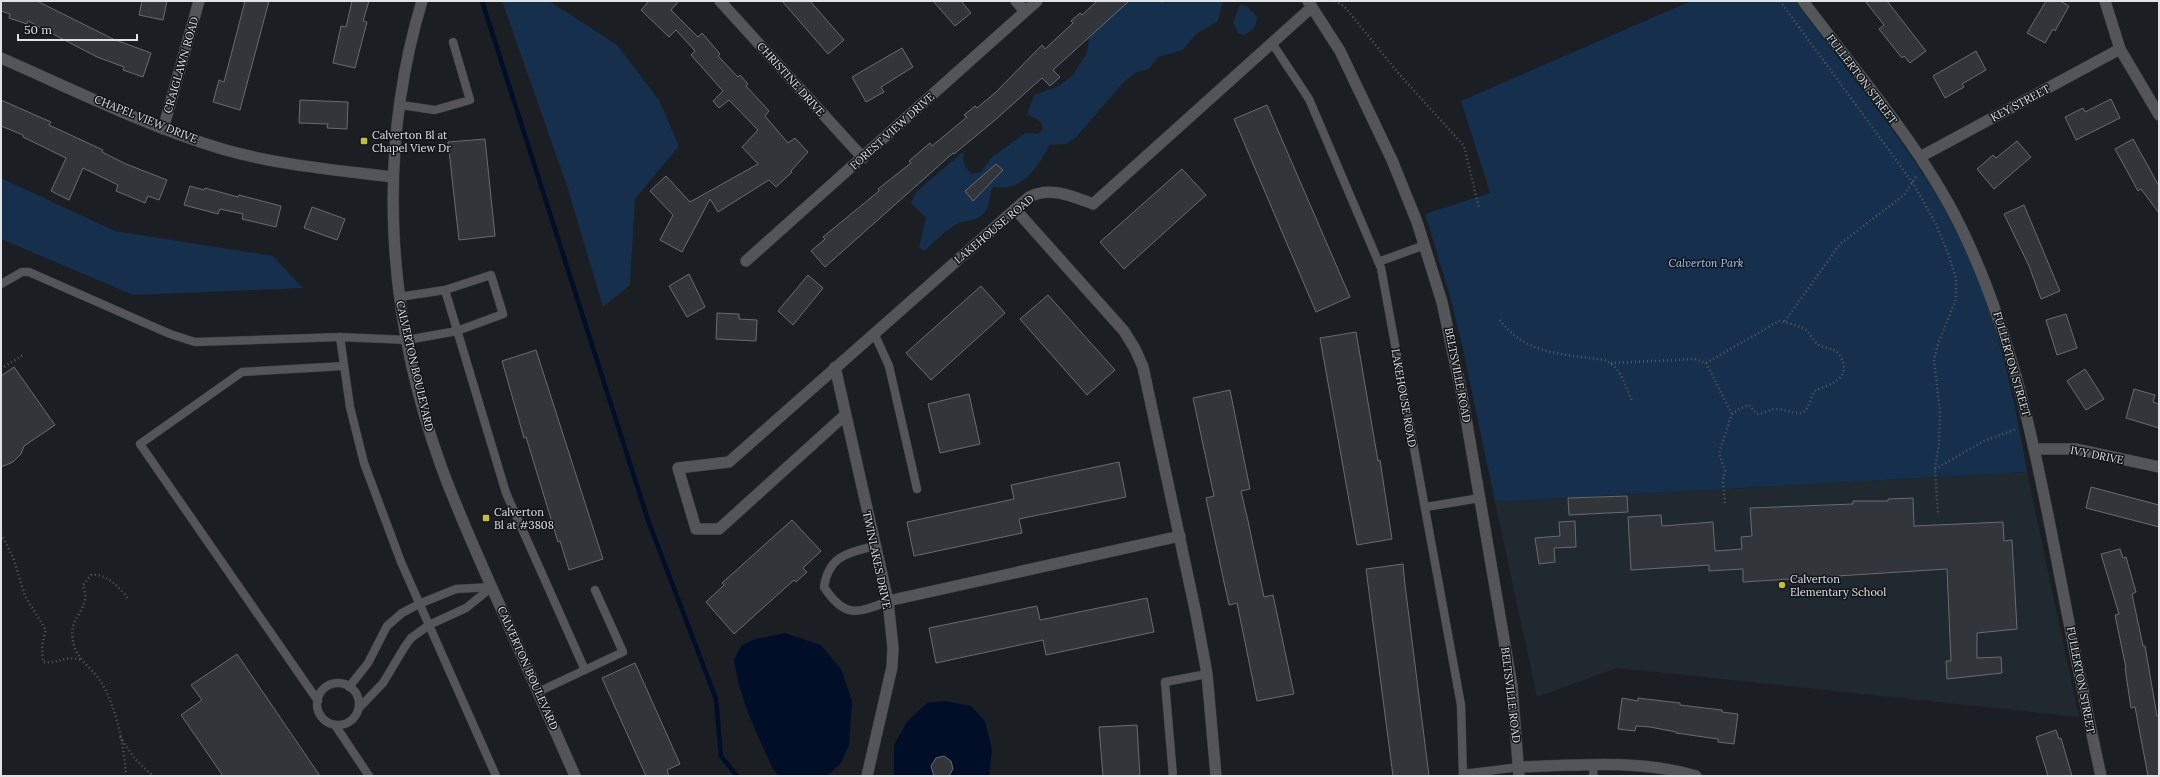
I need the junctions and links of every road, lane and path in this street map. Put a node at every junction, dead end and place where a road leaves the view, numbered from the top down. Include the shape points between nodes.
1 (199, 1) edge
2 (422, 1) edge
3 (720, 1) edge
4 (1016, 1) edge
5 (1037, 1) edge
6 (1335, 1) edge
7 (1780, 1) edge
8 (1803, 1) edge
9 (2105, 1) edge
10 (1310, 4) edge
11 (1025, 11) junction
12 (453, 42) dead end
13 (1272, 42) junction
14 (2120, 49) junction
15 (1, 58) edge
16 (401, 105) junction
17 (2159, 115) edge
18 (163, 129) junction
19 (1920, 157) junction
20 (863, 158) junction
21 (1920, 172) dead end
22 (392, 177) junction
23 (1913, 183) junction
24 (1479, 208) dead end
25 (1015, 209) junction
26 (1425, 245) junction
27 (746, 261) dead end
28 (1378, 262) junction
29 (2, 281) edge
30 (445, 290) junction
31 (399, 297) junction
32 (1500, 320) dead end
33 (1785, 320) junction
34 (457, 331) junction
35 (874, 333) junction
36 (340, 337) junction
37 (407, 340) junction
38 (23, 355) dead end
39 (1611, 363) junction
40 (1706, 364) junction
41 (344, 366) junction
42 (836, 367) junction
43 (1, 369) edge
44 (1632, 401) dead end
45 (1732, 414) junction
46 (845, 415) junction
47 (2022, 426) dead end
48 (2035, 449) junction
49 (2159, 467) edge
50 (1935, 469) junction
51 (917, 489) dead end
52 (1480, 498) junction
53 (1725, 505) dead end
54 (1426, 507) junction
55 (1938, 513) dead end
56 (1, 534) edge
57 (1180, 536) junction
58 (875, 546) junction
59 (492, 587) junction
60 (595, 590) dead end
61 (129, 600) dead end
62 (888, 601) junction
63 (419, 604) junction
64 (429, 625) junction
65 (82, 660) junction
66 (585, 670) junction
67 (1207, 674) junction
68 (349, 687) junction
69 (538, 692) junction
70 (318, 701) junction
71 (359, 708) junction
72 (335, 725) junction
73 (119, 737) junction
74 (1593, 770) edge
75 (1520, 772) edge
76 (1463, 775) edge
77 (126, 776) edge
78 (153, 776) edge
79 (369, 776) edge
80 (496, 776) edge
81 (575, 776) edge
82 (867, 776) edge
83 (1172, 776) edge
84 (1216, 776) edge
85 (1696, 776) edge
86 (2101, 776) edge

1 - 18 street, CRAIGLAWN ROAD
2 - 16 street, CALVERTON BOULEVARD
3 - 20 street, CHRISTINE DRIVE
4 - 11 street
5 - 11 street, FOREST VIEW DRIVE
6 - 24 path via 1344,6 1399,74 1464,146
7 - 23 path
8 - 19 street, FULLERTON STREET
9 - 14 street
10 - 13 street, LAKEHOUSE ROAD
10 - 26 street, BELTSVILLE ROAD via 1340,51 1366,103 1392,160
11 - 20 street, FOREST VIEW DRIVE
12 - 16 lane via 470,100 435,110
13 - 25 street, LAKEHOUSE ROAD via 1093,204 1071,196 1045,192 1029,197
13 - 28 lane, LAKEHOUSE ROAD via 1309,99
14 - 17 street
14 - 19 street, KEY STREET
15 - 18 street, CHAPEL VIEW DRIVE
16 - 22 street, CALVERTON BOULEVARD
18 - 22 street, CHAPEL VIEW DRIVE via 223,149 267,159
19 - 48 street, FULLERTON STREET via 1966,236 1994,302 2012,359
20 - 27 street, FOREST VIEW DRIVE
21 - 23 path
22 - 31 street, CALVERTON BOULEVARD via 394,256
23 - 33 path via 1904,195 1840,244
23 - 50 path via 1936,224 1956,279 1956,299 1934,360 1940,411
25 - 35 street, LAKEHOUSE ROAD
25 - 57 street via 1124,331 1135,349 1148,385
26 - 28 lane
26 - 52 street, BELTSVILLE ROAD via 1453,346
28 - 54 lane, LAKEHOUSE ROAD via 1415,462
29 - 36 lane via 22,272 33,274 170,334 195,342
30 - 31 lane
30 - 34 lane
30 - 34 lane via 491,275 503,314
31 - 37 street, CALVERTON BOULEVARD
32 - 39 path via 1510,333 1523,343 1554,353
33 - 40 path via 1779,321
33 - 45 path via 1792,326 1806,330 1818,344 1834,350 1842,358 1844,368 1840,379 1814,391 1809,408 1800,414 1778,409 1766,414 1757,414 1749,405
34 - 37 lane
34 - 66 lane via 506,493
35 - 42 street, LAKEHOUSE ROAD
35 - 51 lane via 889,366
36 - 37 lane
36 - 41 lane
37 - 59 street, CALVERTON BOULEVARD via 423,409 441,465
38 - 43 path
39 - 40 path via 1695,359
39 - 44 path via 1619,372
40 - 45 path
41 - 63 lane via 350,407 364,463
41 - 70 lane via 242,372 140,444
42 - 46 street, TWINLAKES DRIVE
42 - 46 street, LAKEHOUSE ROAD via 729,462 678,468 696,528 718,528
45 - 53 path via 1720,453 1724,471
46 - 58 street, TWINLAKES DRIVE
47 - 50 path via 1984,441
48 - 49 street, IVY DRIVE via 2076,449
48 - 86 street, FULLERTON STREET
50 - 55 path
52 - 54 lane
52 - 75 street, BELTSVILLE ROAD via 1512,686
54 - 76 lane, LAKEHOUSE ROAD via 1461,705
56 - 65 path via 13,557 25,596 46,630 42,645 43,662 53,663 69,657
57 - 62 street
57 - 67 street
58 - 62 street, TWINLAKES DRIVE
58 - 62 lane via 847,553 835,561 826,572 824,587 832,600 849,611 865,611
59 - 63 lane via 456,589
59 - 64 lane via 466,608
59 - 69 street, CALVERTON BOULEVARD
60 - 66 lane via 623,652
61 - 65 path via 104,576 91,575 86,579 83,585 85,598 73,623 72,634 75,648
62 - 82 street, TWINLAKES DRIVE via 892,667
63 - 64 lane
63 - 68 lane via 402,613 387,626 368,663
64 - 71 lane via 411,638 383,683
64 - 80 lane
65 - 73 path via 110,696
66 - 69 lane
67 - 83 lane via 1165,682
67 - 84 street
68 - 70 lane via 343,684 330,685 320,694
68 - 71 lane via 357,696
69 - 81 street, CALVERTON BOULEVARD
70 - 72 lane via 318,708 324,719
71 - 72 lane via 348,723
72 - 79 lane
73 - 77 path
73 - 78 path via 135,759
74 - 75 street
74 - 85 street via 1642,766
75 - 76 lane

